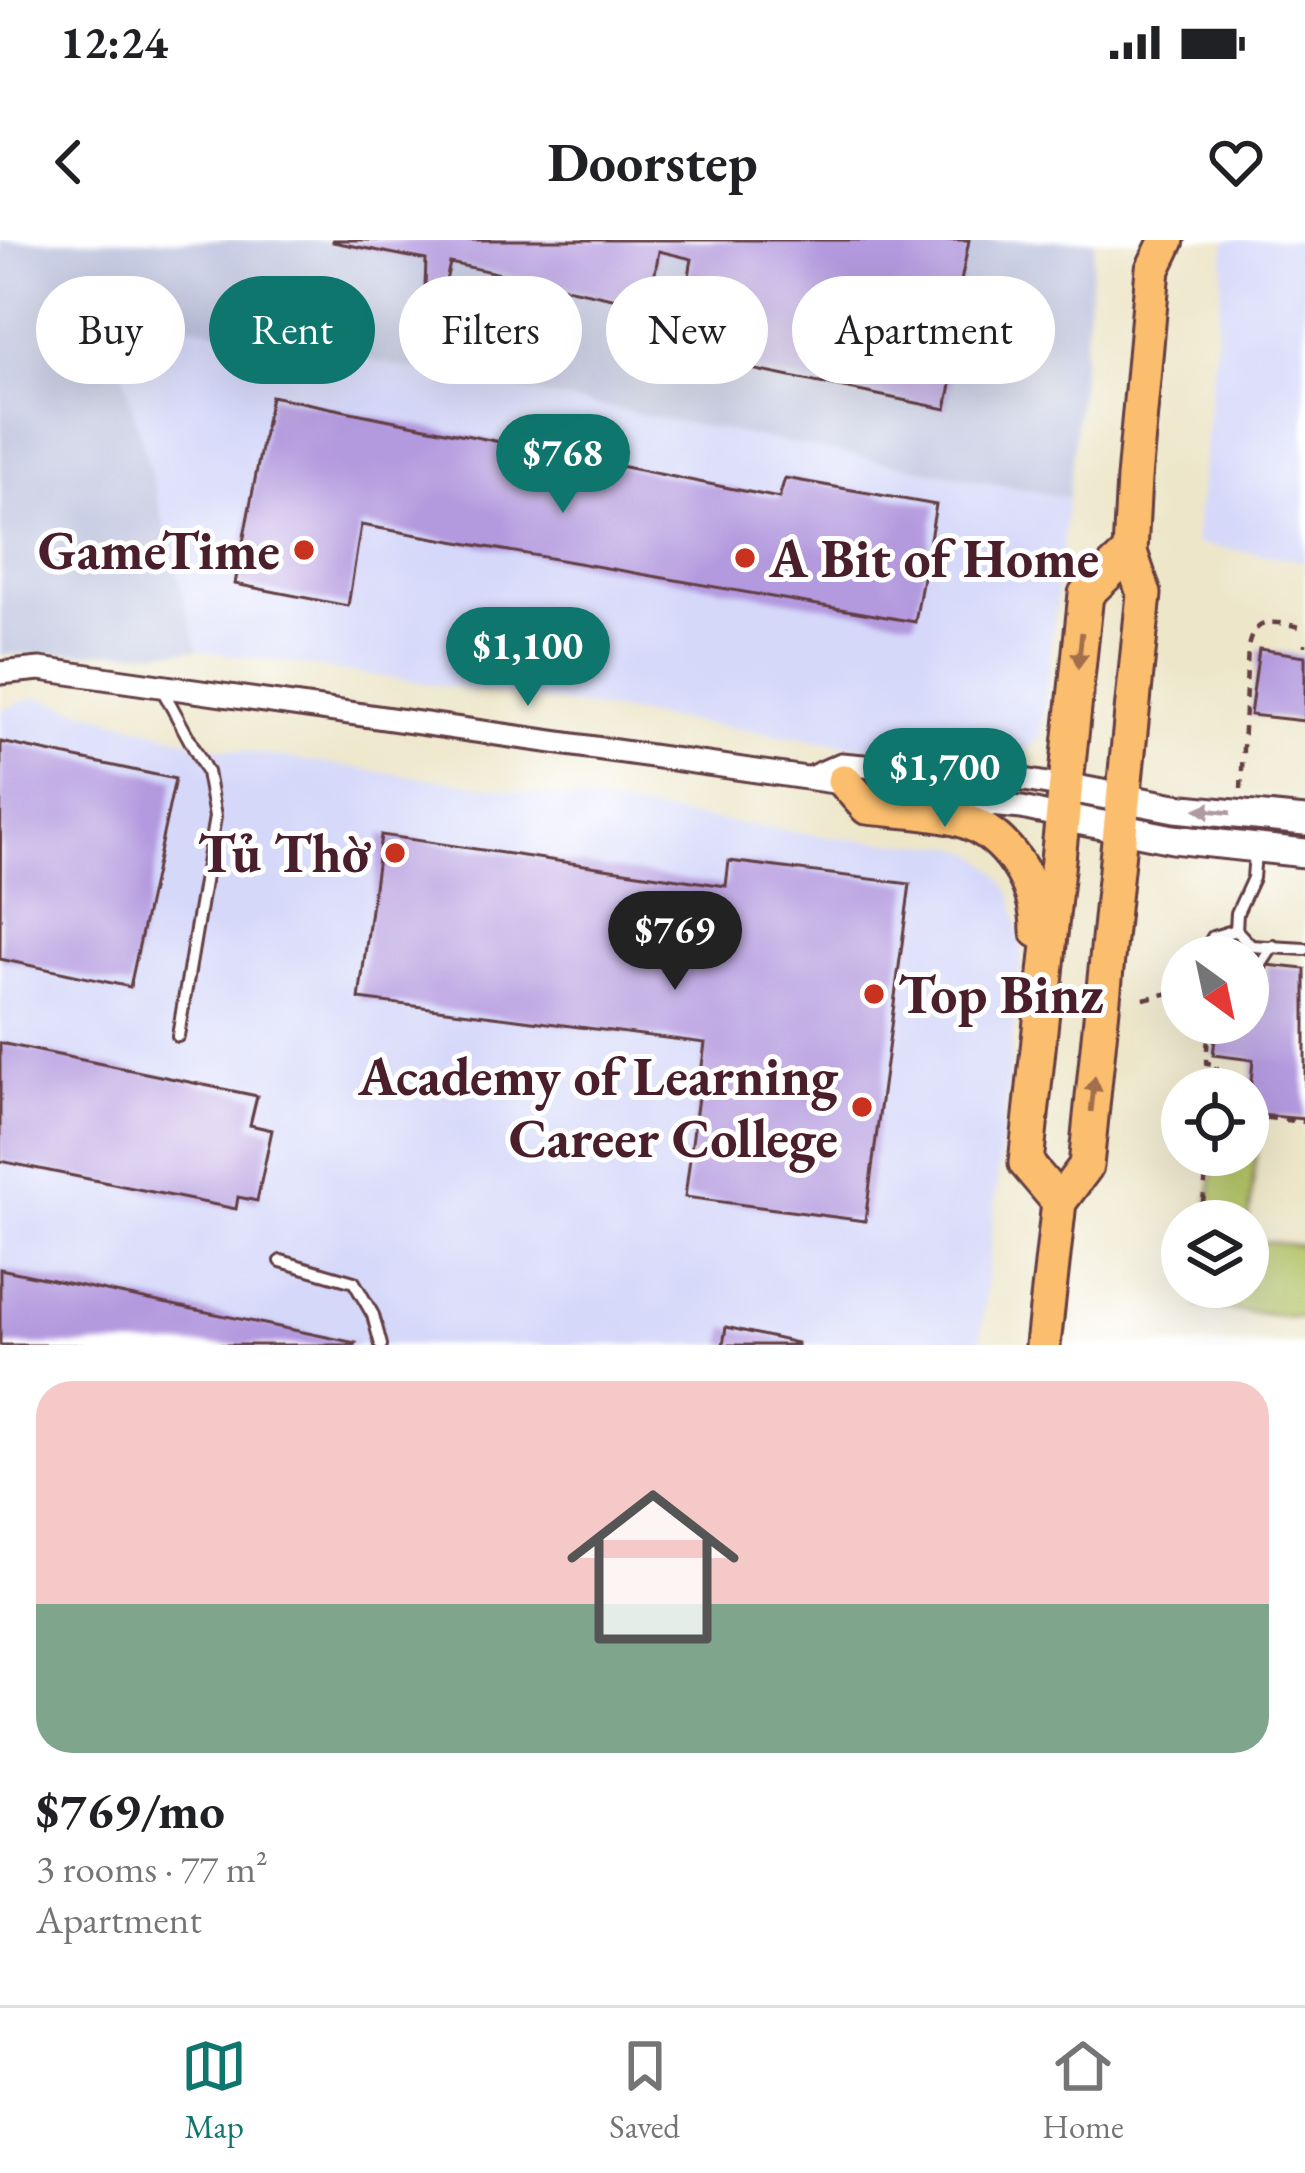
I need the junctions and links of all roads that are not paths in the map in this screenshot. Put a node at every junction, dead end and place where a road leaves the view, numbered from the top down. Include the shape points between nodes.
1 (1153, 250) edge
2 (1130, 552) junction
3 (0, 674) edge
4 (161, 686) junction
5 (828, 779) junction
6 (1063, 802) junction
7 (1122, 813) junction
8 (1305, 821) edge
9 (1255, 849) junction
10 (1305, 853) edge
11 (1236, 930) junction
12 (1216, 936) edge
13 (1273, 946) junction
14 (1305, 949) edge
15 (1269, 952) edge
16 (1044, 992) junction
17 (178, 1036) dead end
18 (1059, 1202) junction
19 (281, 1261) dead end
20 (381, 1345) edge
21 (1043, 1345) edge

1 - 2 main road
2 -> 6 main road via 1086,594
2 - 7 main road via 1144,594
3 - 4 street via 40,669
4 - 5 street
4 - 17 lane via 207,772 214,817
5 - 6 street via 882,794 1022,808
5 - 6 street via 842,764 1024,780
5 - 16 main road via 867,807 962,820 1003,846 1035,899
6 - 7 street
6 - 16 main road
8 -> 7 street via 1175,808
7 - 9 street via 1173,839
18 -> 7 main road via 1085,1166
9 - 10 street
9 - 11 lane
11 - 12 lane
11 - 13 lane via 1251,946
13 - 14 lane
13 - 15 lane
16 - 18 main road via 1026,1163
18 - 21 main road
19 - 20 lane via 354,1282

